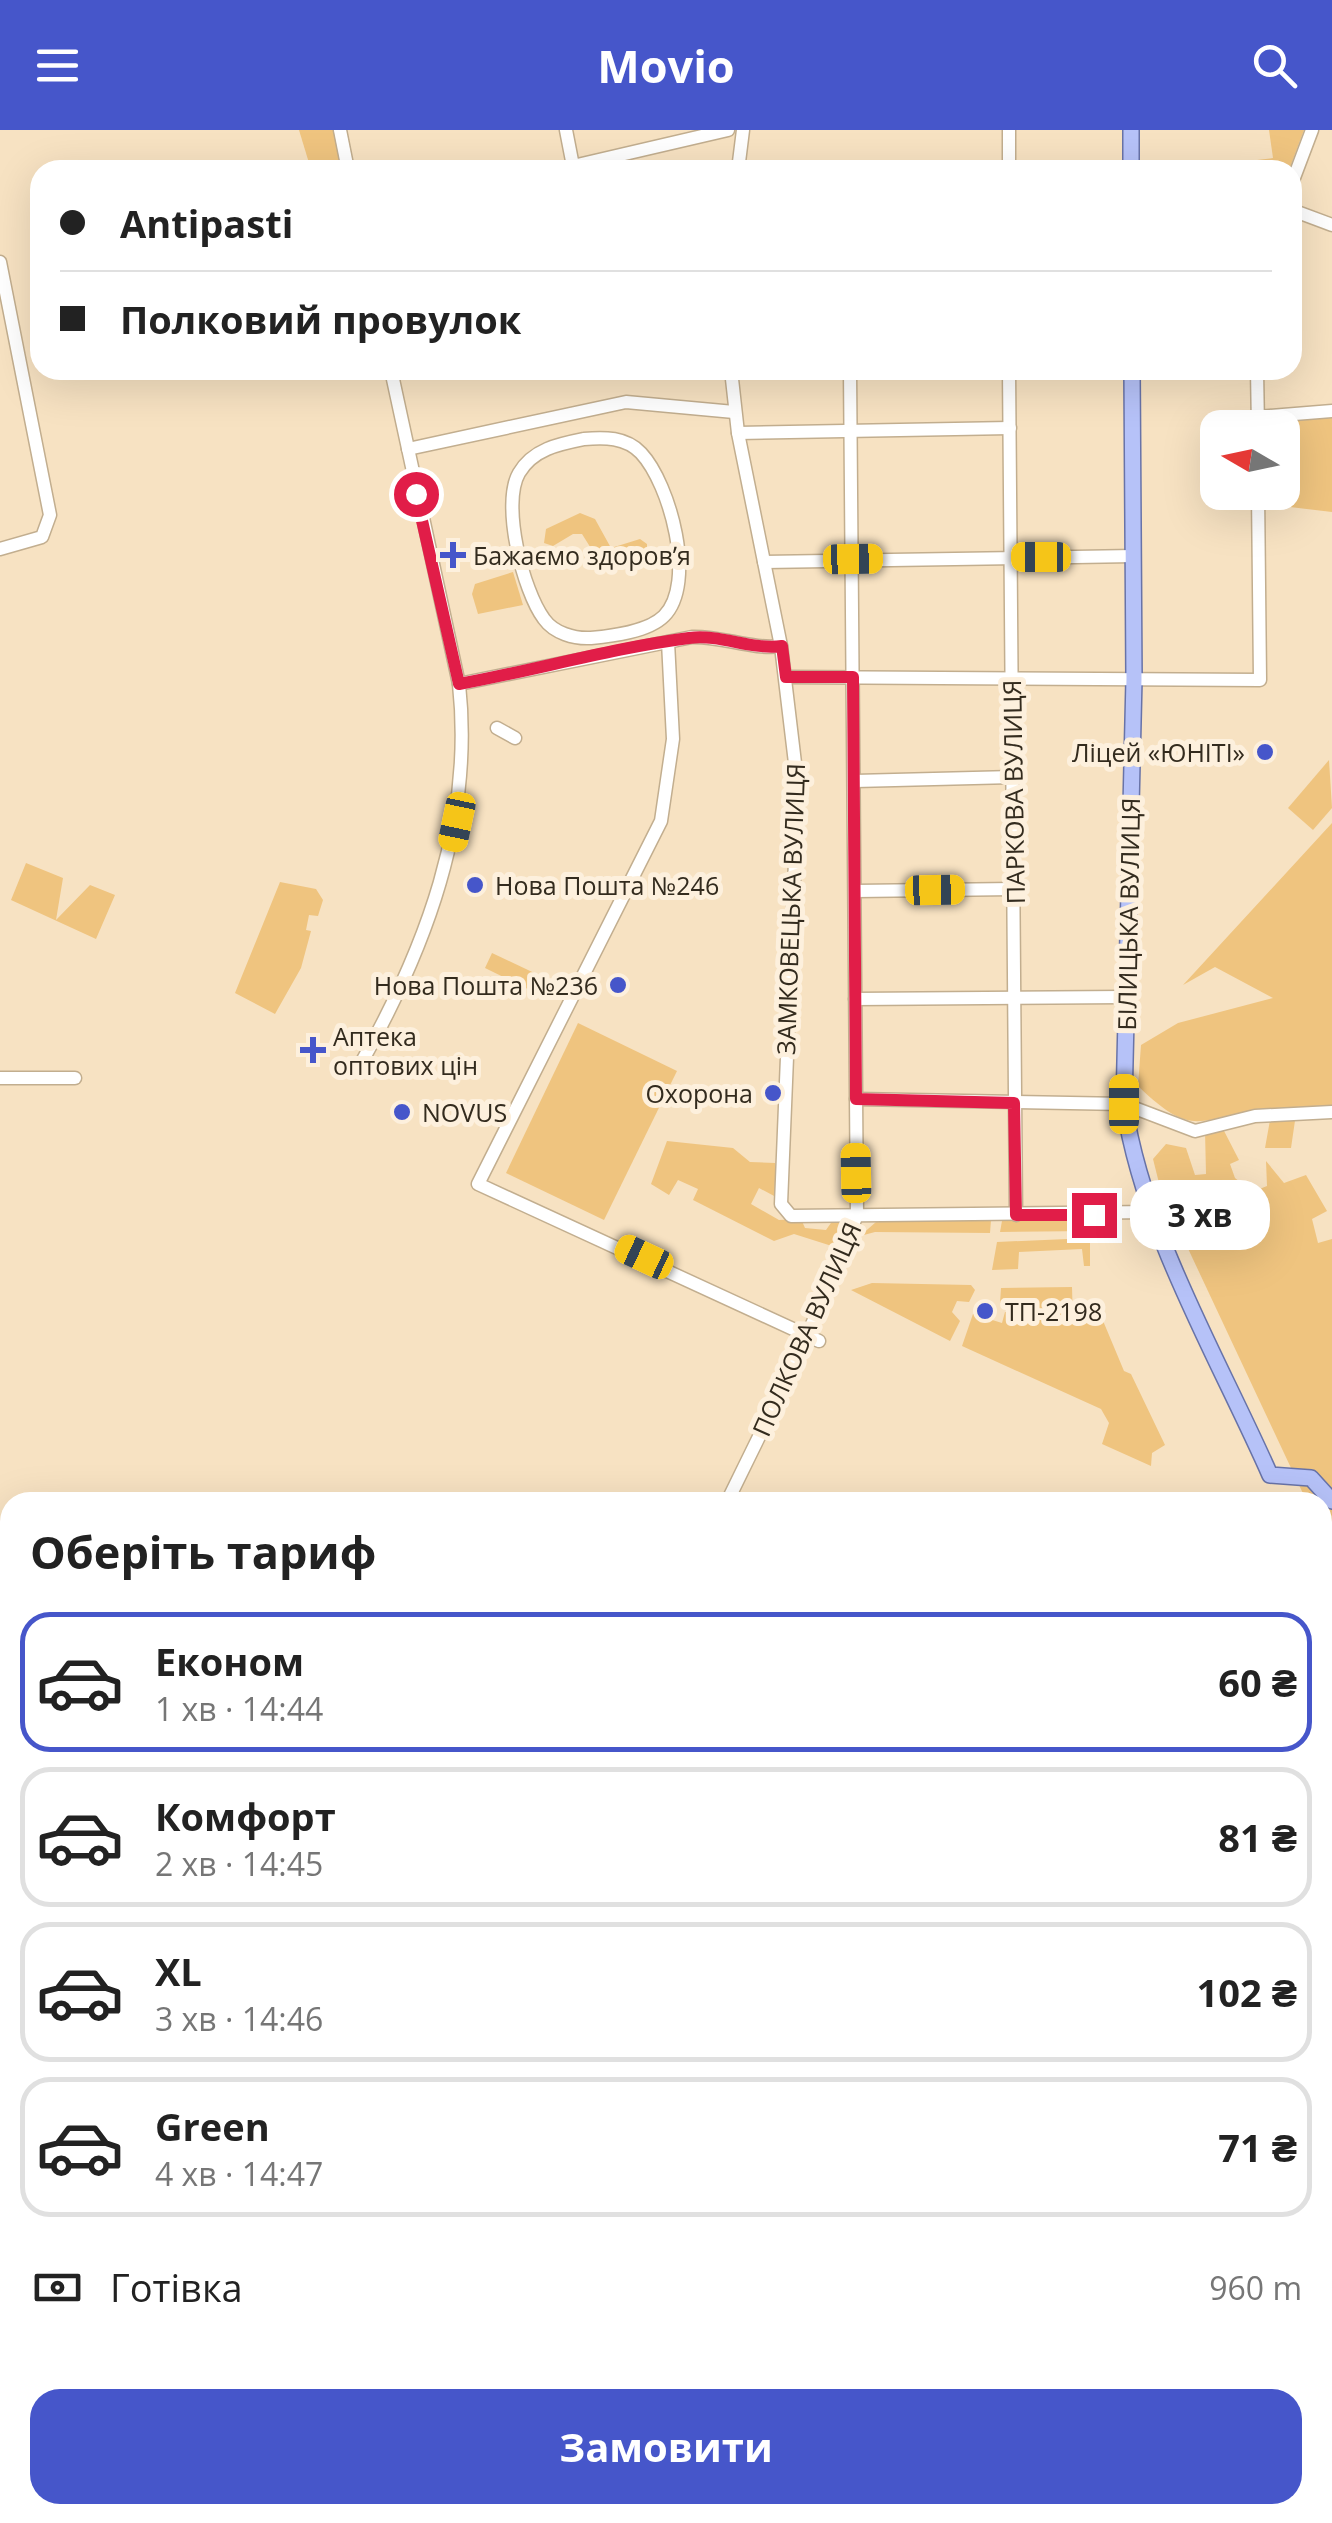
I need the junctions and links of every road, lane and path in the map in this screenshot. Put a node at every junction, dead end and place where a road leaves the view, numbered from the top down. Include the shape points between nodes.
1 (340, 130) edge
2 (566, 130) edge
3 (728, 130) edge
4 (742, 130) edge
5 (1009, 130) edge
6 (1132, 130) edge
7 (1312, 130) edge
8 (346, 160) edge
9 (573, 160) edge
10 (600, 160) edge
11 (739, 160) edge
12 (1009, 160) edge
13 (1131, 160) edge
14 (1301, 160) edge
15 (1302, 214) edge
16 (1332, 225) edge
17 (0, 262) edge
18 (393, 380) edge
19 (732, 380) edge
20 (850, 380) edge
21 (1009, 380) edge
22 (1132, 380) edge
23 (1258, 380) edge
24 (1258, 410) edge
25 (1332, 411) edge
26 (734, 412) junction
27 (577, 413) junction
28 (1300, 416) edge
29 (1010, 428) junction
30 (738, 433) junction
31 (852, 433) junction
32 (584, 439) junction
33 (408, 449) junction
34 (1258, 510) edge
35 (0, 550) edge
36 (1134, 556) junction
37 (1010, 557) junction
38 (853, 559) junction
39 (764, 562) junction
40 (590, 638) junction
41 (668, 642) junction
42 (782, 646) junction
43 (592, 657) junction
44 (1012, 675) junction
45 (786, 677) junction
46 (853, 677) junction
47 (1134, 679) junction
48 (459, 684) junction
49 (497, 728) dead end
50 (515, 738) dead end
51 (1013, 777) junction
52 (855, 781) junction
53 (1014, 889) junction
54 (856, 891) junction
55 (1125, 997) junction
56 (856, 999) junction
57 (1016, 999) junction
58 (359, 1067) dead end
59 (0, 1078) edge
60 (75, 1078) dead end
61 (856, 1099) junction
62 (1014, 1103) junction
63 (1124, 1104) junction
64 (1332, 1112) edge
65 (1152, 1212) junction
66 (857, 1215) junction
67 (1016, 1215) junction
68 (813, 1337) junction
69 (732, 1492) edge
70 (1324, 1492) edge

1 - 8 street
2 - 9 street
3 - 10 street
4 - 11 street
5 - 12 street
6 - 13 main road
7 - 14 street
15 - 16 street
17 - 35 street via 50,515 33,542
18 - 33 street
19 - 26 street, ЗАМКОВЕЦЬКА ВУЛИЦЯ
20 - 31 street, ПОЛКОВА ВУЛИЦЯ
21 - 29 street, ПАРКОВА ВУЛИЦЯ
22 - 36 main road, БІЛИЦЬКА ВУЛИЦЯ
23 - 24 street
25 - 28 street
26 - 27 street via 644,400
26 - 30 street, ЗАМКОВЕЦЬКА ВУЛИЦЯ
27 - 32 street
27 - 33 street
29 - 31 street
29 - 37 street, ПАРКОВА ВУЛИЦЯ
30 - 31 street
30 - 39 street, ЗАМКОВЕЦЬКА ВУЛИЦЯ
31 - 38 street, ПОЛКОВА ВУЛИЦЯ
32 - 40 street via 541,451 526,464 512,508 524,578 544,618 566,635
32 - 40 street via 615,439 643,454 670,512 681,572 674,602 655,622
33 - 48 street
34 - 47 street via 1260,680
36 - 37 street
36 - 47 main road, БІЛИЦЬКА ВУЛИЦЯ
37 - 38 street
37 - 44 street, ПАРКОВА ВУЛИЦЯ
38 - 39 street
38 - 46 street, ПОЛКОВА ВУЛИЦЯ
39 - 42 street, ЗАМКОВЕЦЬКА ВУЛИЦЯ
40 - 43 street
41 - 42 street via 718,636 762,649
41 - 43 street
41 - 68 street via 673,739 661,821 478,1184
42 - 45 street, ЗАМКОВЕЦЬКА ВУЛИЦЯ
43 - 48 street
44 - 46 street
44 - 47 street
44 - 51 street, ПАРКОВА ВУЛИЦЯ
45 - 46 street
45 - 66 street, ЗАМКОВЕЦЬКА ВУЛИЦЯ via 798,788 780,1194 792,1216
46 - 52 street, ПОЛКОВА ВУЛИЦЯ
47 - 55 main road, БІЛИЦЬКА ВУЛИЦЯ
48 - 58 street via 462,775 449,859 429,918
49 - 50 street
51 - 52 street
51 - 53 street, ПАРКОВА ВУЛИЦЯ
52 - 54 street, ПОЛКОВА ВУЛИЦЯ
53 - 54 street
53 - 57 street, ПАРКОВА ВУЛИЦЯ
54 - 56 street, ПОЛКОВА ВУЛИЦЯ
55 - 57 street
55 - 63 main road, БІЛИЦЬКА ВУЛИЦЯ
56 - 57 street
56 - 61 street, ПОЛКОВА ВУЛИЦЯ
57 - 62 street, ПАРКОВА ВУЛИЦЯ
59 - 60 street
61 - 62 street
61 - 66 street, ПОЛКОВА ВУЛИЦЯ
62 - 63 street
62 - 67 street, ПАРКОВА ВУЛИЦЯ
63 - 64 street via 1195,1131 1255,1116
63 - 65 main road, БІЛИЦЬКА ВУЛИЦЯ
65 - 67 street
65 - 70 main road, БІЛИЦЬКА ВУЛИЦЯ via 1270,1475 1311,1478
66 - 67 street
66 - 68 street, ПОЛКОВА ВУЛИЦЯ
68 - 69 street, ПОЛКОВА ВУЛИЦЯ

